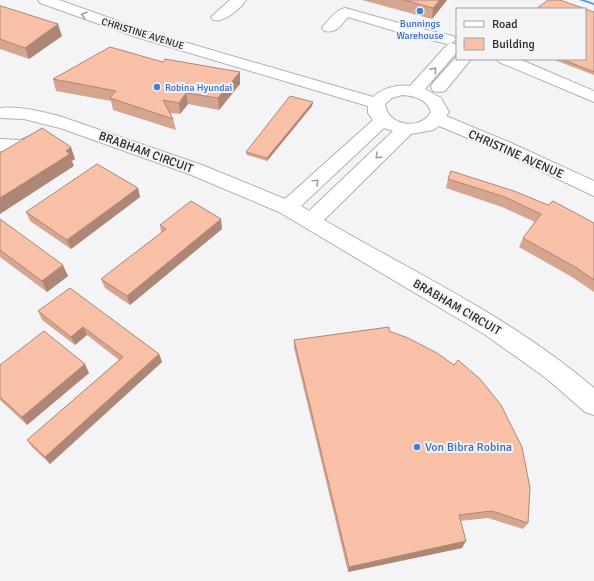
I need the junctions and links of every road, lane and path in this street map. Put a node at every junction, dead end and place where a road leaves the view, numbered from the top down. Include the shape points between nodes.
1 (45, 0) edge
2 (81, 0) edge
3 (240, 0) edge
4 (218, 17) dead end
5 (330, 28) dead end
6 (455, 46) edge
7 (507, 60) edge
8 (242, 62) junction
9 (414, 91) junction
10 (430, 97) junction
11 (594, 97) edge
12 (376, 103) junction
13 (0, 113) edge
14 (437, 119) junction
15 (382, 120) junction
16 (57, 122) junction
17 (406, 129) junction
18 (0, 145) edge
19 (594, 190) edge
20 (287, 208) junction
21 (311, 221) junction
22 (594, 404) edge

8 -> 1 street, CHRISTINE AVENUE via 138,33
2 - 8 street, CHRISTINE AVENUE
3 - 4 street
5 - 6 street via 345,12 385,17 403,22
9 -> 6 street
6 - 10 street
7 - 11 street
8 - 12 street, CHRISTINE AVENUE
9 - 10 street
9 - 12 street via 391,92 382,96
10 - 14 street via 439,108
12 - 15 street via 376,112
13 - 16 street, BRABHAM CIRCUIT via 25,114
14 - 17 street via 426,126
14 - 19 street, CHRISTINE AVENUE
15 - 17 street
20 -> 15 street
16 - 18 street via 27,145
16 - 20 street, BRABHAM CIRCUIT via 155,155
17 -> 21 street
20 - 21 street, BRABHAM CIRCUIT
21 - 22 street, BRABHAM CIRCUIT via 502,333 571,382

